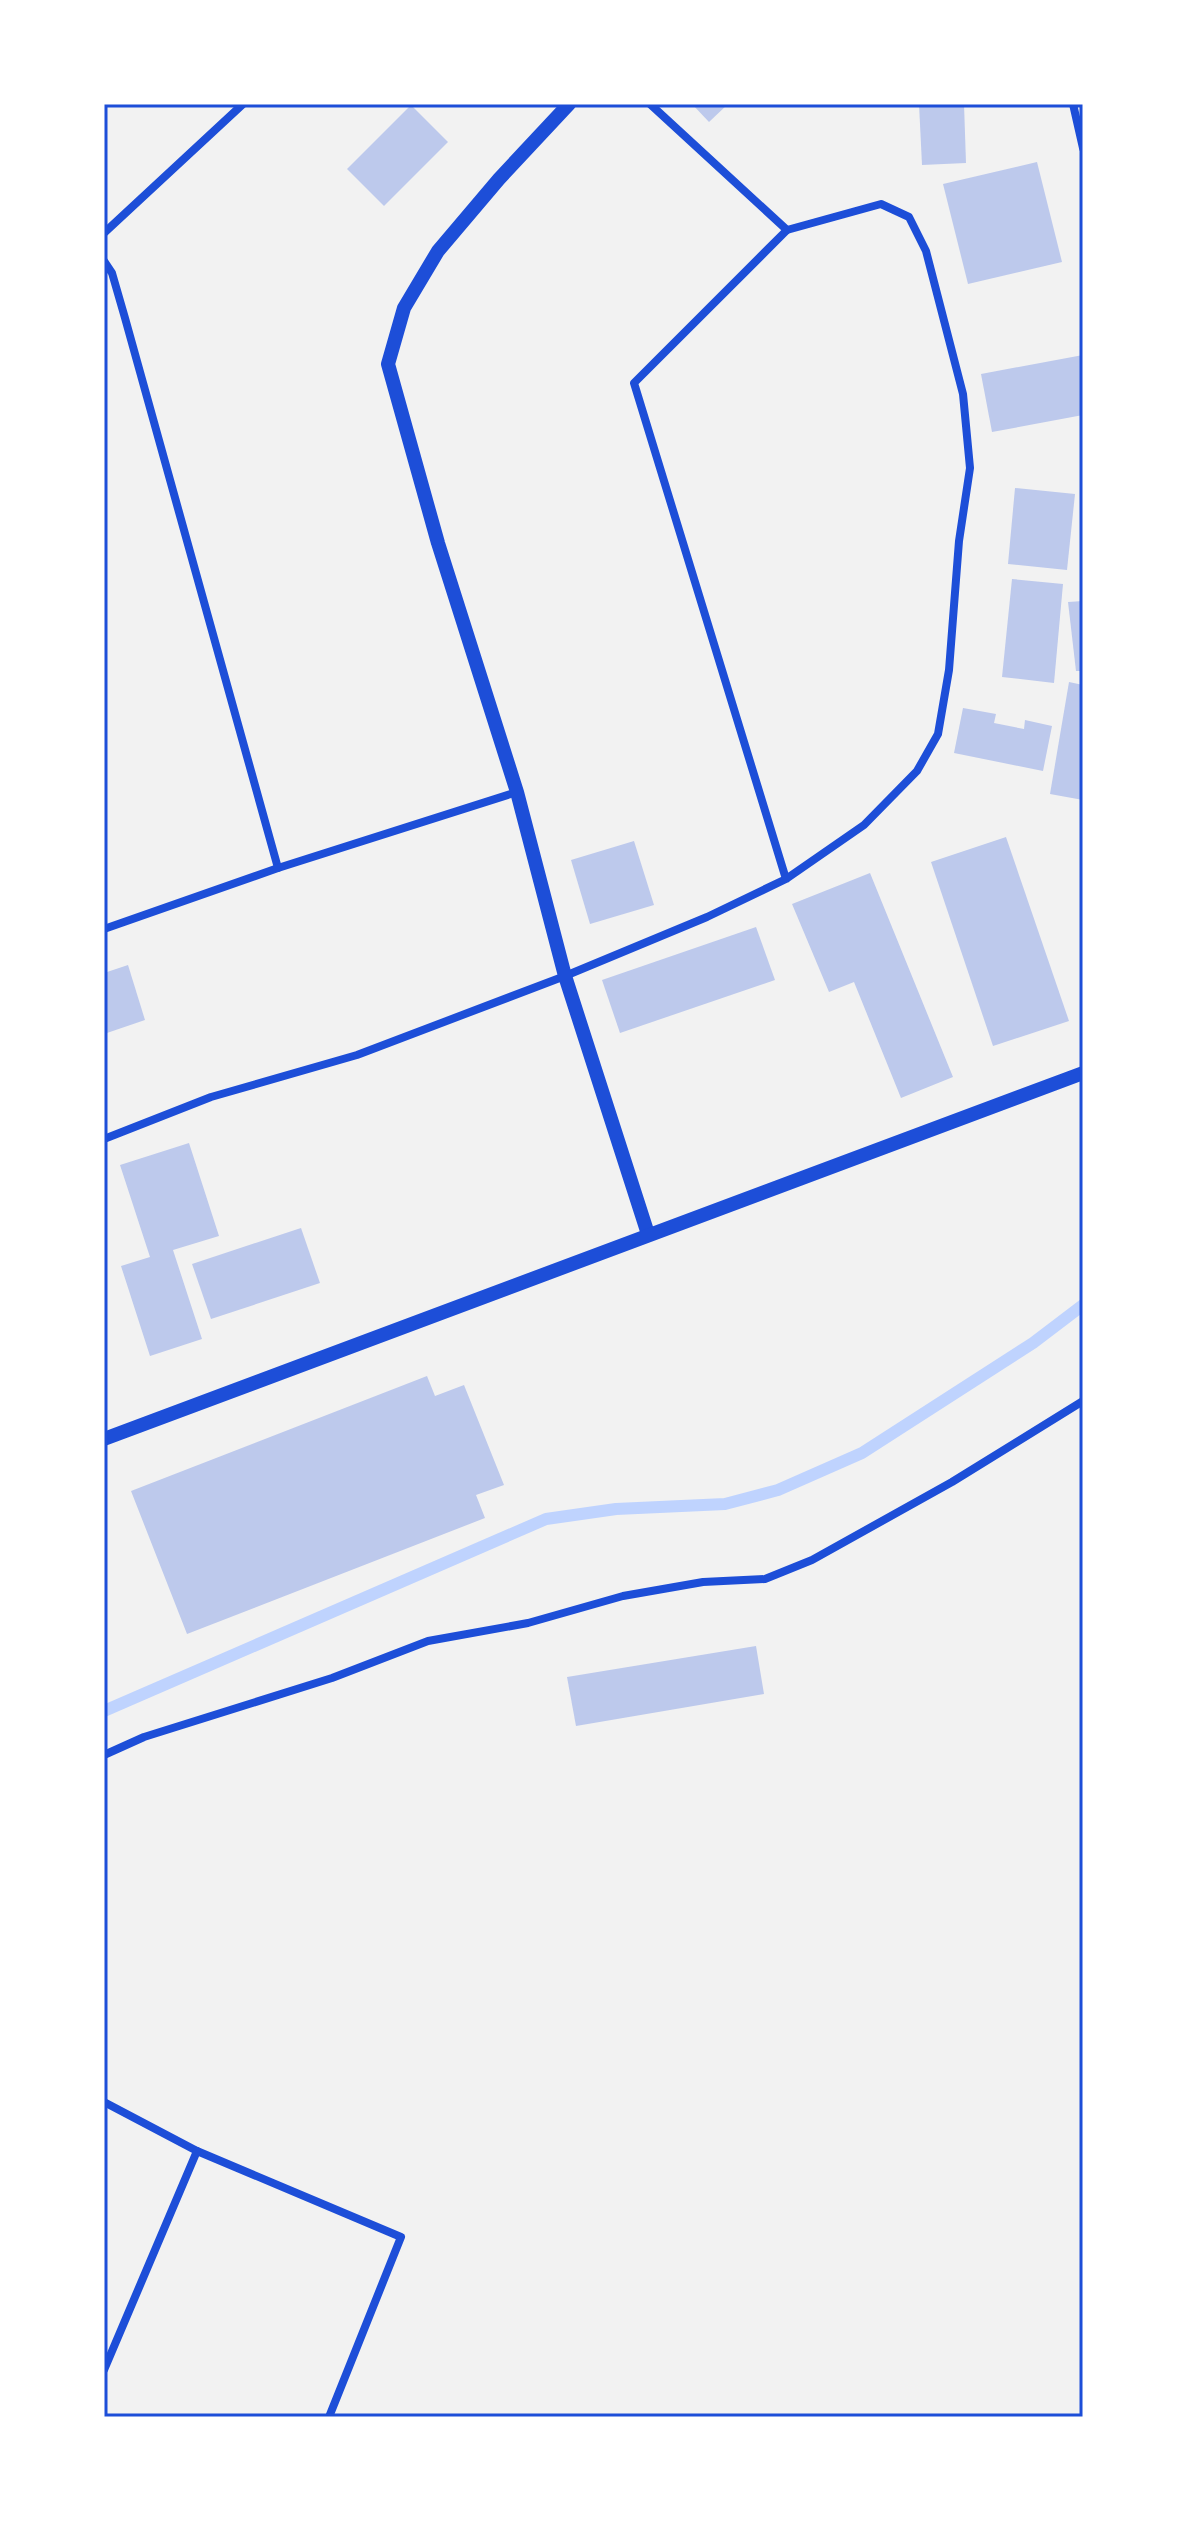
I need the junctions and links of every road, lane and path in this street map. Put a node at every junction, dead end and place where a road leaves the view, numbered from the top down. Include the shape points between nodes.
1 (243, 104) edge
2 (569, 104) edge
3 (650, 104) edge
4 (1073, 104) edge
5 (1083, 148) edge
6 (787, 230) junction
7 (104, 233) edge
8 (104, 261) edge
9 (517, 792) junction
10 (278, 868) junction
11 (786, 879) junction
12 (104, 929) edge
13 (565, 976) junction
14 (1083, 1073) edge
15 (104, 1139) edge
16 (648, 1234) junction
17 (1083, 1401) edge
18 (104, 1439) edge
19 (104, 1755) edge
20 (104, 2102) edge
21 (197, 2151) junction
22 (104, 2370) edge
23 (329, 2417) edge

1 - 7 street
2 - 9 street via 438,251 404,308 388,364
3 - 6 street
4 - 5 street
6 - 11 street via 634,383
6 - 11 street via 881,204 909,217 926,251 963,394 970,468 938,734 917,771 864,825
8 - 10 street via 125,318
9 - 10 street
9 - 13 street
10 - 12 street
11 - 13 street
13 - 15 street via 357,1055 211,1097
13 - 16 street
14 - 16 street
16 - 18 street
17 - 19 street via 939,1489 812,1560 765,1579 703,1582 623,1596 528,1623 428,1641
20 - 21 street
21 - 22 street
21 - 23 street via 401,2237

